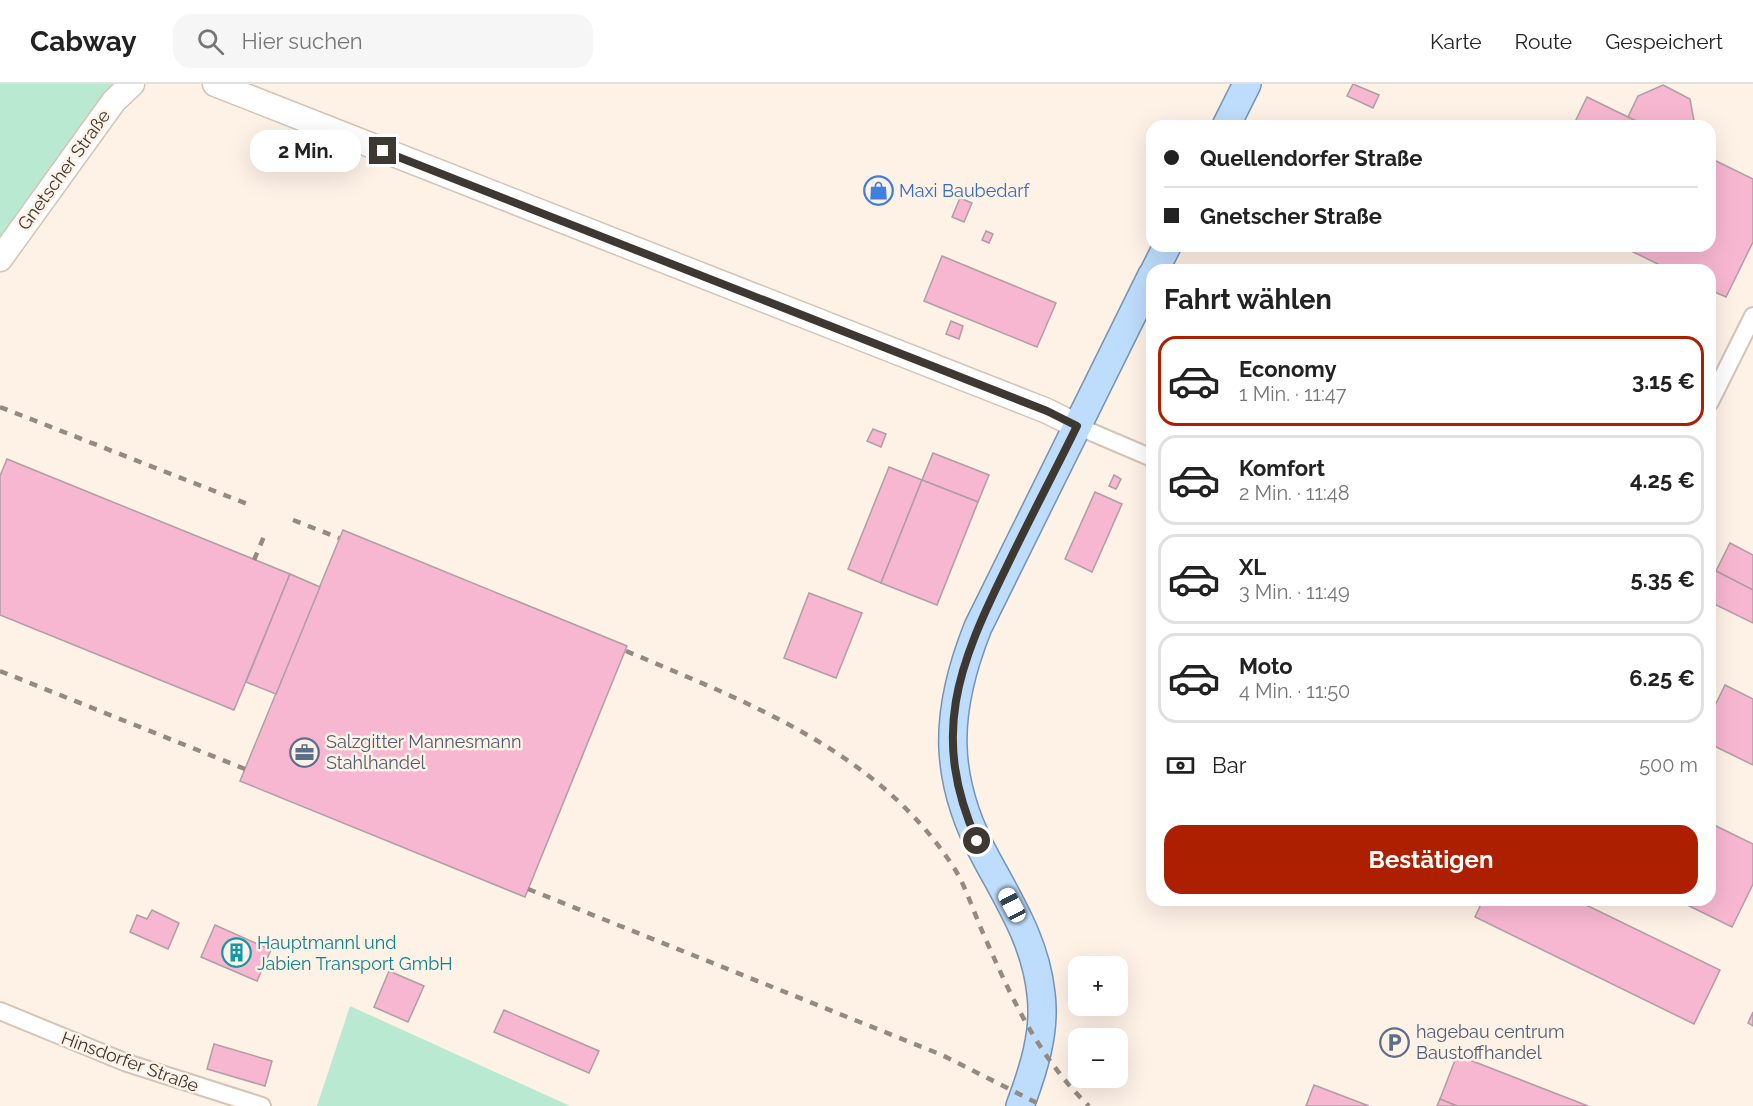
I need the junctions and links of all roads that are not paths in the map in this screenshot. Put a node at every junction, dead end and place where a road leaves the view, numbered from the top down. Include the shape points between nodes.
1 (132, 84) edge
2 (214, 84) edge
3 (1247, 84) edge
4 (1229, 120) edge
5 (0, 259) edge
6 (1146, 287) edge
7 (1753, 316) edge
8 (1716, 390) edge
9 (1077, 426) junction
10 (1146, 455) edge
11 (0, 1011) edge
12 (262, 1106) edge
13 (1020, 1106) edge

1 - 5 main road, Gnetscher Straße via 114,100
2 - 9 main road
3 - 4 main road
6 - 9 main road
7 - 8 street
9 - 10 street
9 - 13 main road via 978,627 958,686 952,728 955,772 967,819 1025,932 1039,977 1041,1028
11 - 12 street, Hinsdorfer Straße via 127,1063

